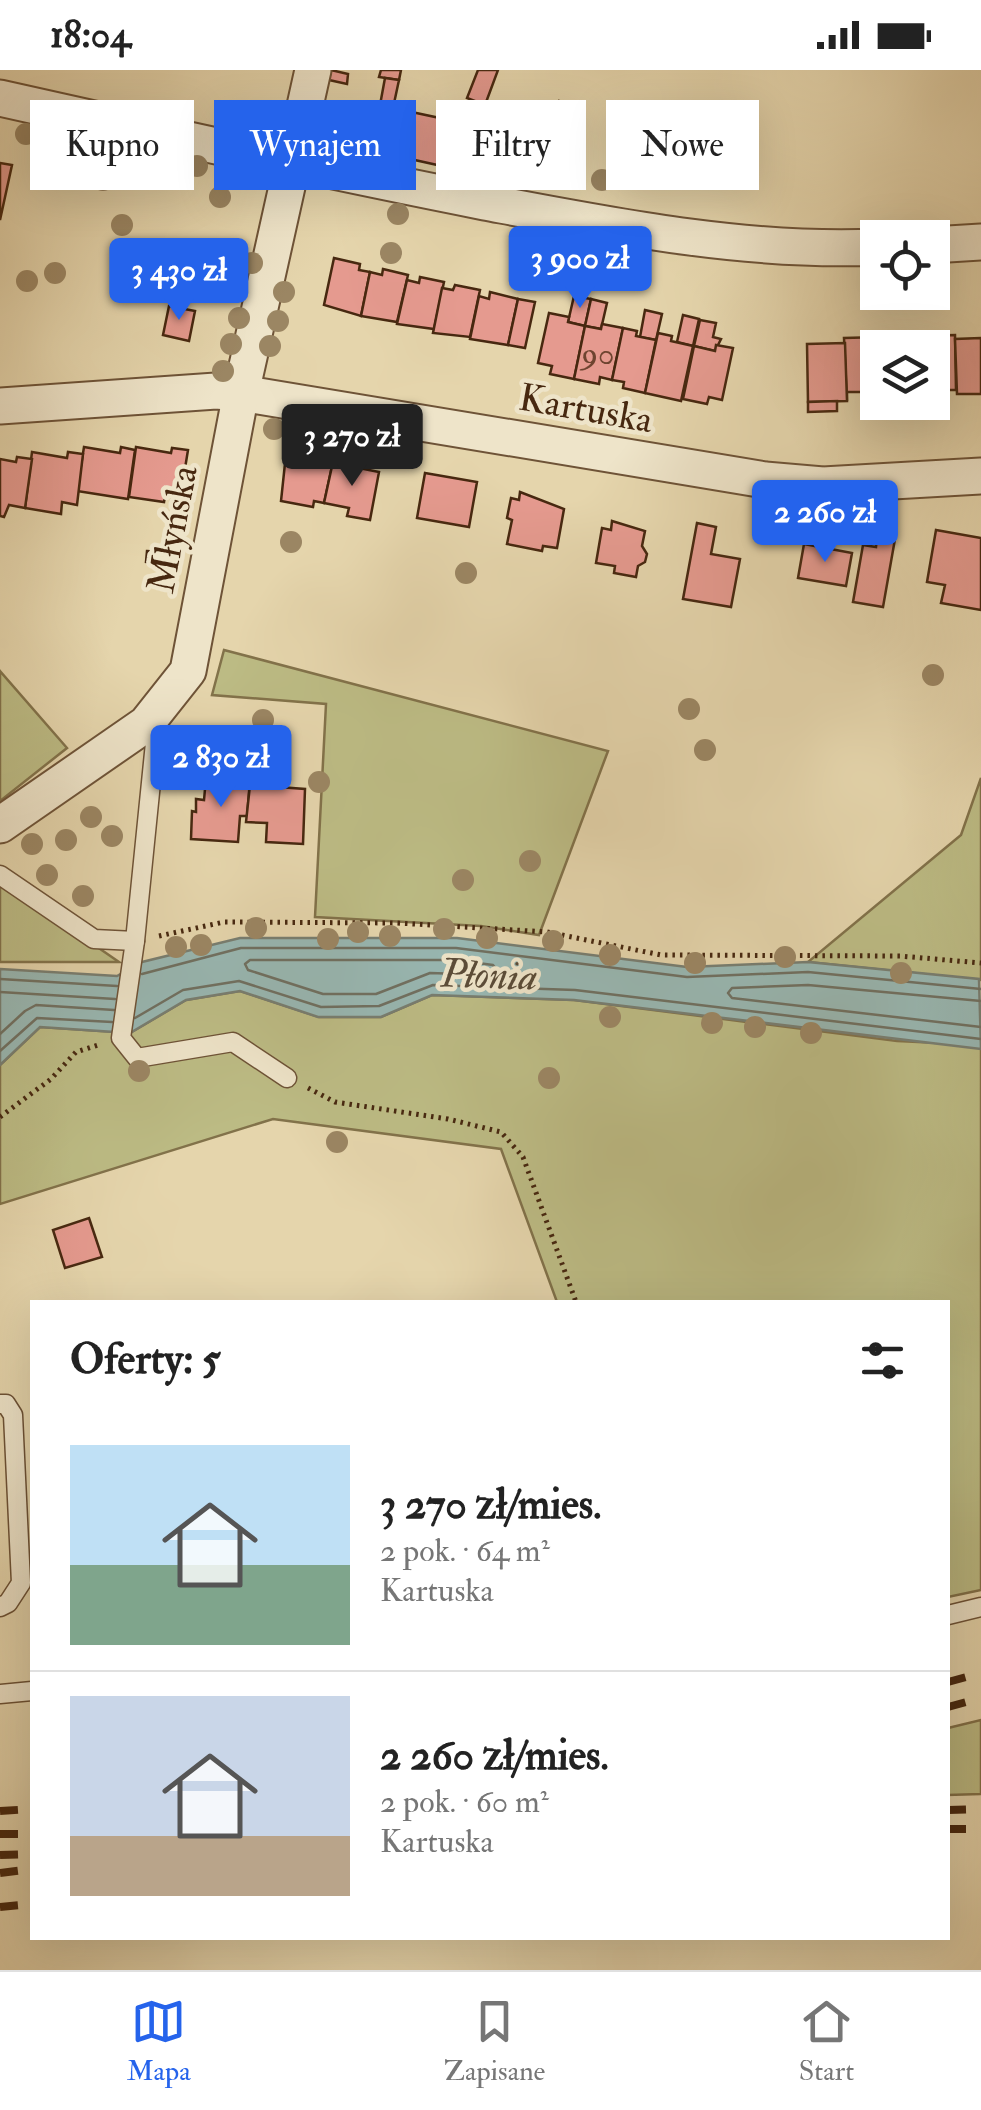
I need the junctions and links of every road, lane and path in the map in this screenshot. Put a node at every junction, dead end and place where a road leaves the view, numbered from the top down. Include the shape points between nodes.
1 (313, 70) edge
2 (0, 98) edge
3 (307, 100) edge
4 (214, 146) edge
5 (416, 187) edge
6 (289, 190) edge
7 (981, 242) edge
8 (950, 244) edge
9 (860, 246) edge
10 (242, 392) junction
11 (0, 406) edge
12 (981, 476) edge
13 (146, 724) junction
14 (0, 825) edge
15 (0, 875) edge
16 (135, 941) junction
17 (981, 963) edge
18 (121, 1038) junction
19 (287, 1078) joint
20 (0, 1117) edge
21 (575, 1300) edge
22 (0, 1404) edge
23 (981, 1606) edge
24 (0, 1607) edge
25 (950, 1614) edge
26 (30, 1691) edge
27 (0, 1694) edge

1 - 3 street, Młyńska
2 - 4 street
5 - 9 street via 610,224 753,242
6 - 10 street, Młyńska
7 - 8 street
10 - 11 street, Kartuska
10 - 12 street, Kartuska via 765,480 823,485
10 - 13 street, Młyńska via 188,671
13 - 14 street, Młyńska
13 - 16 lane via 155,742
15 - 16 lane via 94,939
16 - 17 path via 224,922 397,922 547,932 661,955
16 - 18 lane
18 - 19 lane via 138,1058 234,1042
18 - 20 path via 76,1052
19 - 21 path via 335,1102 501,1132 522,1158
22 - 24 lane via 13,1416 21,1583
23 - 25 lane
26 - 27 lane

